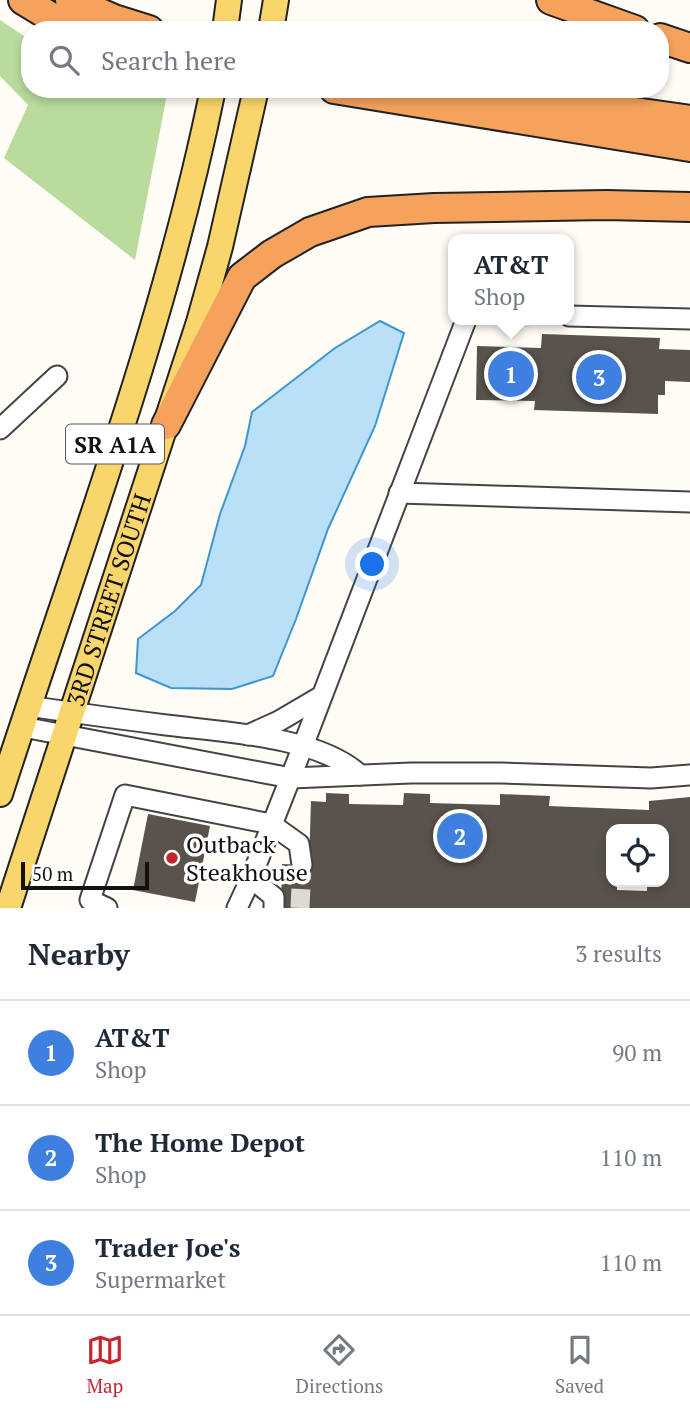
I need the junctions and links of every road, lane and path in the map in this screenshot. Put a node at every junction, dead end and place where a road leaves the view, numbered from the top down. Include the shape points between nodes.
1 (23, 0) edge
2 (70, 0) edge
3 (229, 0) edge
4 (275, 0) edge
5 (551, 0) edge
6 (59, 21) edge
7 (120, 21) edge
8 (226, 21) edge
9 (272, 21) edge
10 (610, 21) edge
11 (669, 41) edge
12 (690, 48) edge
13 (211, 98) edge
14 (254, 98) edge
15 (389, 98) edge
16 (535, 98) edge
17 (690, 120) edge
18 (690, 147) edge
19 (690, 207) edge
20 (574, 316) edge
21 (690, 319) edge
22 (464, 325) edge
23 (57, 376) dead end
24 (166, 425) junction
25 (0, 429) edge
26 (399, 493) junction
27 (690, 502) edge
28 (320, 697) junction
29 (72, 713) junction
30 (25, 716) junction
31 (248, 735) junction
32 (64, 736) junction
33 (303, 746) junction
34 (360, 775) junction
35 (690, 775) edge
36 (290, 778) junction
37 (0, 794) edge
38 (271, 824) junction
39 (302, 864) tunnel mouth
40 (251, 878) junction
41 (8, 908) edge
42 (107, 908) edge
43 (237, 908) edge
44 (274, 908) edge

1 - 6 highway
2 - 7 highway
3 - 8 main road
4 - 9 main road
5 - 10 highway
11 - 12 highway
13 - 30 main road, 3RD STREET SOUTH / SR A1A via 153,326
14 - 24 main road, 3RD STREET SOUTH / SR A1A via 220,247
15 - 18 highway
16 - 17 highway
19 - 24 highway via 421,208 368,212 310,232 242,277
20 - 21 street
22 - 26 street
23 - 25 street
24 - 29 main road, 3RD STREET SOUTH / SR A1A
26 - 27 street
26 - 28 street
28 - 31 street
28 - 33 street
29 - 30 street
29 - 31 street
29 - 32 main road, 3RD STREET SOUTH / SR A1A
30 - 32 street
30 - 37 main road, 3RD STREET SOUTH / SR A1A
31 - 33 street
32 - 36 street
32 - 41 main road, 3RD STREET SOUTH / SR A1A
33 - 34 street via 328,754
33 - 36 street
34 - 35 street
34 - 36 street
36 - 38 street
38 - 39 street via 299,844
38 - 40 street
38 - 42 street via 125,795 90,900
40 - 43 street
40 - 44 street via 274,897

